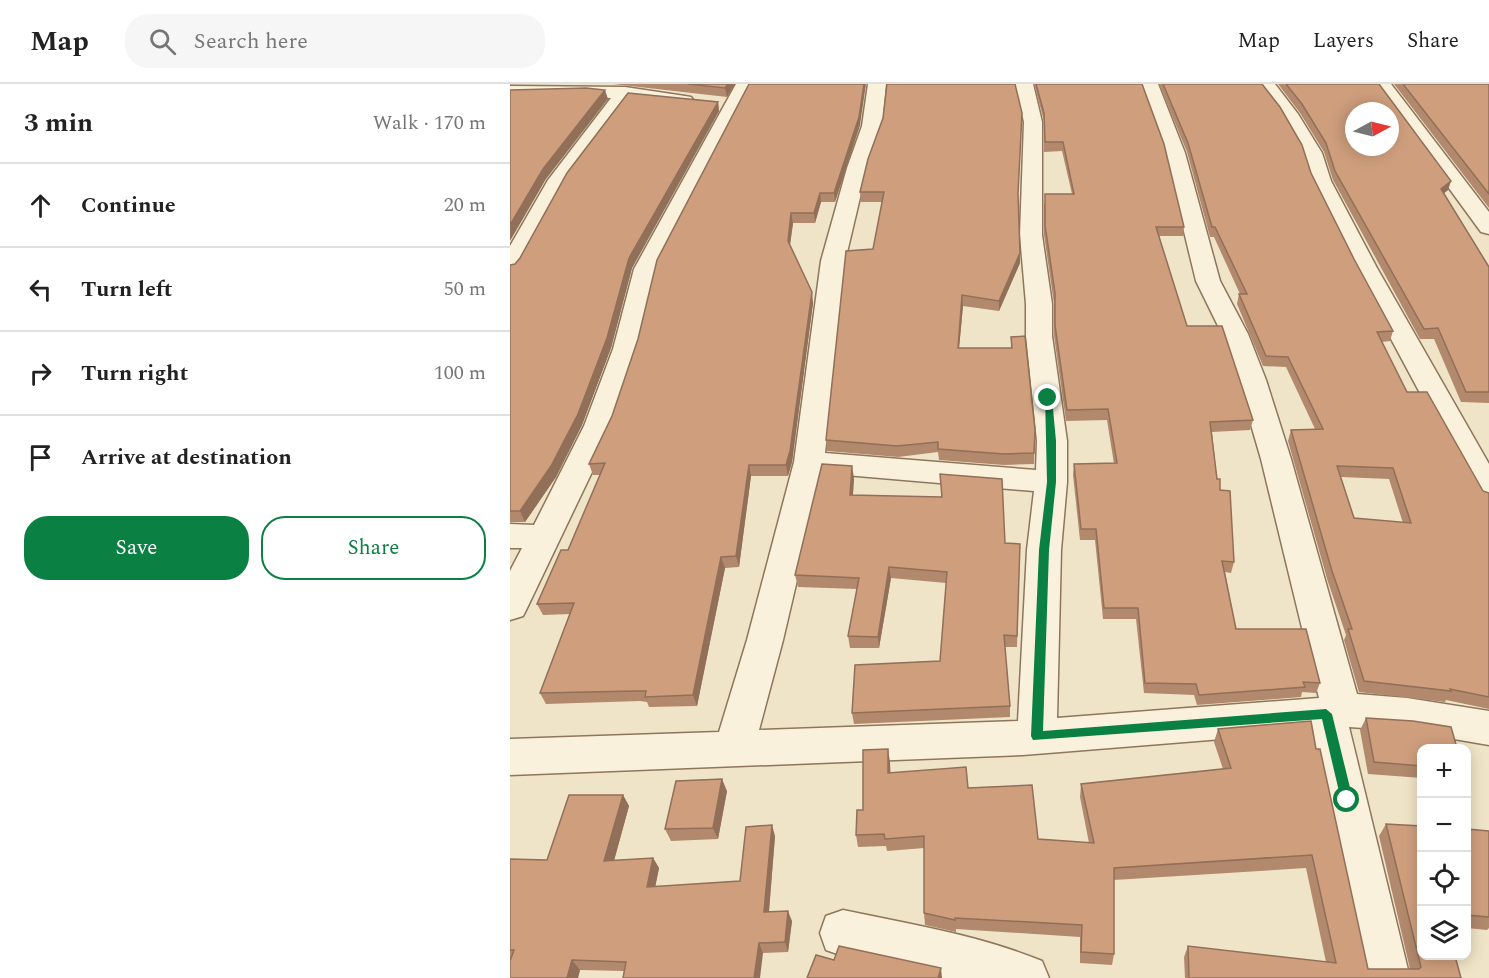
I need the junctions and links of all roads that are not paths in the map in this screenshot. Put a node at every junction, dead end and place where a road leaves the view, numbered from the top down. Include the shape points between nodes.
1 (514, 84) edge
2 (877, 84) edge
3 (1024, 84) edge
4 (1149, 84) edge
5 (1266, 84) edge
6 (1382, 84) edge
7 (510, 90) edge
8 (625, 92) junction
9 (722, 99) edge
10 (1489, 227) edge
11 (510, 267) edge
12 (809, 462) junction
13 (1051, 482) junction
14 (1489, 492) edge
15 (526, 537) edge
16 (510, 606) edge
17 (1334, 712) junction
18 (1489, 728) edge
19 (1037, 736) junction
20 (734, 749) junction
21 (510, 758) edge
22 (843, 933) dead end
23 (1025, 978) edge
24 (1386, 978) edge

1 - 7 street
2 - 12 street via 872,126 833,261
3 - 13 street via 1033,122 1031,235 1052,441
4 - 17 street via 1175,153 1208,281 1235,334 1276,459
5 - 14 street via 1312,153 1321,181 1365,268
6 - 10 street
7 - 8 street
8 - 9 street
8 - 11 street via 558,180
9 - 15 street via 646,269 626,349 599,426
12 - 13 street
12 - 20 street
13 - 19 street via 1044,550
15 - 16 street
17 - 18 street via 1384,712
17 - 19 street
17 - 24 street
19 - 20 street
20 - 21 street
22 - 23 street

